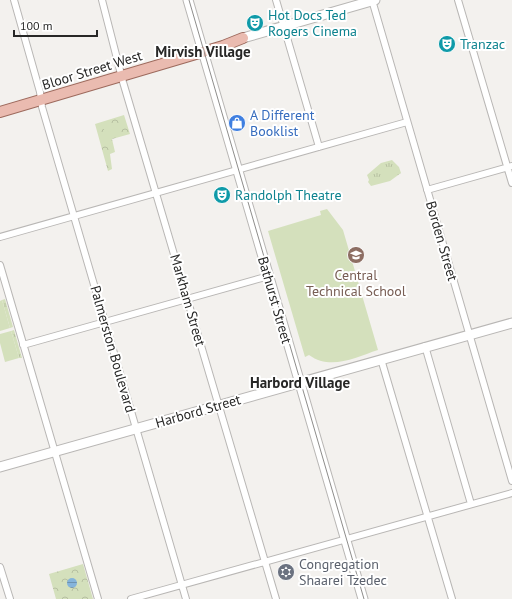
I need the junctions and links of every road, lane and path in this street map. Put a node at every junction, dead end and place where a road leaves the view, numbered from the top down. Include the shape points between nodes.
1 (14, 0) edge
2 (102, 0) edge
3 (188, 0) edge
4 (276, 0) edge
5 (374, 0) edge
6 (458, 0) edge
7 (284, 26) junction
8 (243, 38) joint
9 (203, 51) junction
10 (121, 75) junction
11 (41, 100) junction
12 (0, 112) edge
13 (407, 122) junction
14 (319, 147) junction
15 (510, 167) edge
16 (237, 170) junction
17 (512, 183) edge
18 (427, 190) junction
19 (157, 193) junction
20 (74, 216) junction
21 (0, 237) edge
22 (0, 265) edge
23 (269, 276) junction
24 (187, 299) junction
25 (105, 322) junction
26 (512, 323) edge
27 (469, 334) junction
28 (23, 345) junction
29 (425, 346) junction
30 (381, 359) junction
31 (299, 382) junction
32 (218, 406) junction
33 (137, 429) junction
34 (55, 453) junction
35 (0, 467) edge
36 (512, 481) edge
37 (512, 493) edge
38 (471, 504) junction
39 (427, 516) junction
40 (346, 539) junction
41 (265, 562) junction
42 (0, 567) edge
43 (182, 584) junction
44 (10, 599) edge
45 (98, 599) edge
46 (131, 599) edge
47 (186, 599) edge
48 (276, 599) edge
49 (363, 599) edge
50 (452, 599) edge

1 - 11 street, Palmerston Boulevard
2 - 10 street, Markham Street
3 - 9 main road, Bathurst Street
4 - 7 street
5 - 7 main road, Bloor Street West
5 - 13 street, Borden Street
6 - 15 street
7 - 8 main road, Bloor Street West
7 - 14 street
8 - 9 main road, Bloor Street West
9 - 10 main road, Bloor Street West
9 - 16 main road, Bathurst Street
10 - 11 main road, Bloor Street West
10 - 19 street, Markham Street
11 - 12 main road, Bloor Street West
11 - 20 street, Palmerston Boulevard
13 - 14 street
13 - 18 street, Borden Street
14 - 16 street
15 - 17 street
15 - 18 street
16 - 19 street
16 - 23 main road, Bathurst Street
18 - 27 street, Borden Street
19 - 20 street
19 - 24 street, Markham Street
20 - 21 street
20 - 25 street, Palmerston Boulevard
22 - 28 street
23 - 24 street
23 - 31 main road, Bathurst Street
24 - 25 street
24 - 32 street, Markham Street
25 - 28 street
25 - 33 street, Palmerston Boulevard
26 - 27 main road, Harbord Street
27 - 29 main road, Harbord Street
27 - 36 street, Borden Street
28 - 34 street
29 - 30 main road, Harbord Street
29 - 38 street
30 - 31 main road, Harbord Street
30 - 39 street
31 - 32 main road, Harbord Street
31 - 40 main road, Bathurst Street
32 - 33 main road, Harbord Street
32 - 41 street, Markham Street
33 - 34 main road, Harbord Street
33 - 43 street, Palmerston Boulevard
34 - 35 main road, Harbord Street
34 - 45 street
37 - 38 street
38 - 39 street
39 - 40 street
39 - 50 street
40 - 41 street
40 - 49 main road, Bathurst Street
41 - 43 street
41 - 48 street, Markham Street
42 - 44 street
43 - 46 street
43 - 47 street, Palmerston Boulevard

